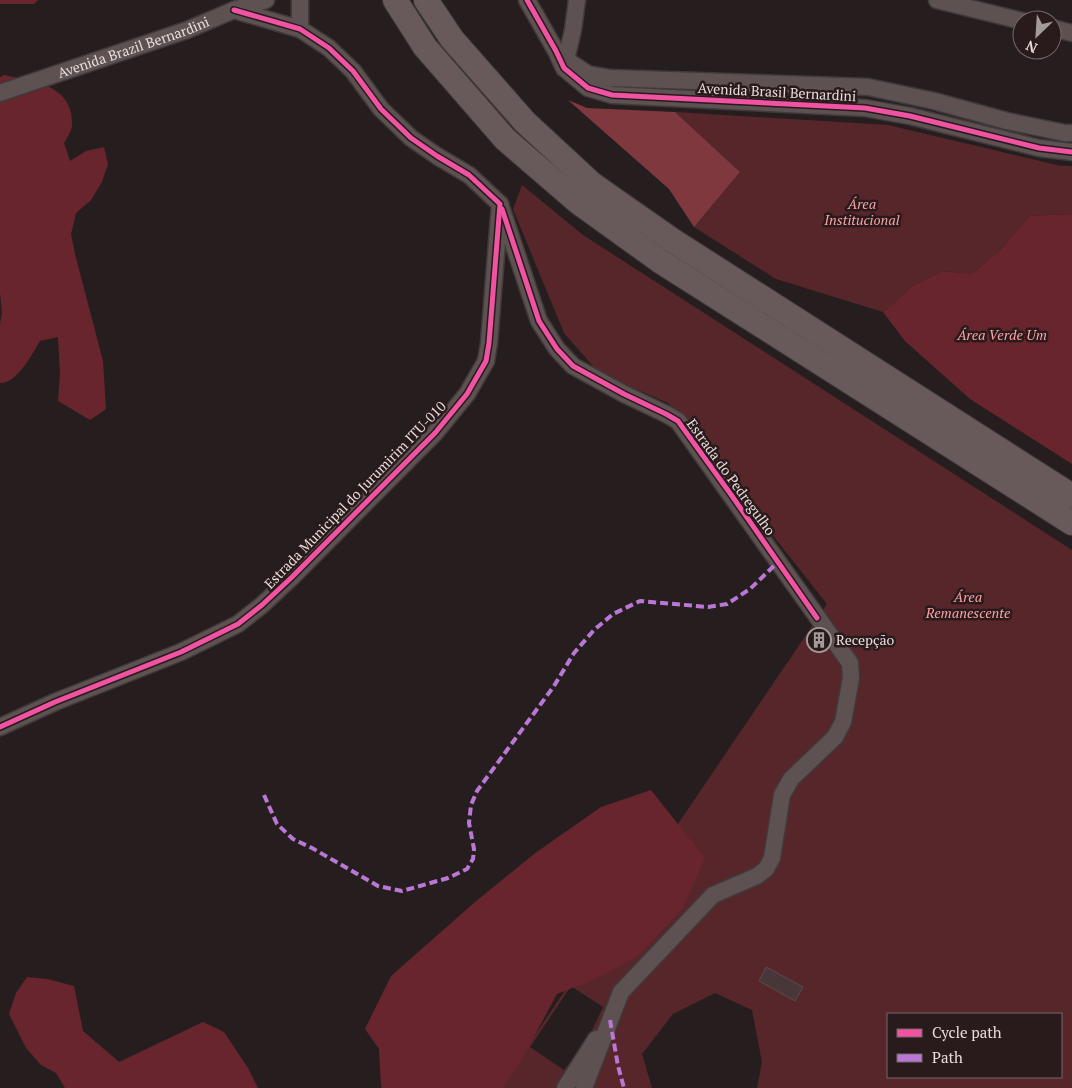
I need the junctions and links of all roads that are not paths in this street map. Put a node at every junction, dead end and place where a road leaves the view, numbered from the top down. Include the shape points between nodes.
1 (266, 0) edge
2 (300, 0) edge
3 (395, 0) edge
4 (426, 0) edge
5 (527, 0) edge
6 (577, 0) edge
7 (937, 0) edge
8 (234, 10) junction
9 (1012, 19) edge
10 (300, 29) junction
11 (562, 59) junction
12 (0, 93) edge
13 (1072, 133) edge
14 (1072, 152) edge
15 (500, 204) junction
16 (1072, 496) edge
17 (1072, 524) edge
18 (0, 727) edge
19 (610, 1020) junction
20 (565, 1088) edge
21 (584, 1088) edge

1 - 8 street, Avenida Brazil Bernardini
2 - 10 street
3 - 17 highway via 425,47 505,139 578,202 660,261
4 - 16 highway via 452,39 525,122 592,184 672,240
5 - 11 street, Avenida Brasil Bernardini
6 - 11 street via 573,30
7 - 9 street
8 - 10 street
8 - 12 street, Avenida Brazil Bernardini via 186,30
10 - 15 street via 348,65 380,109 412,138 469,175
11 - 13 street, Avenida Brasil Bernardini via 588,74 610,78 868,87
11 - 14 street, Avenida Brasil Bernardini via 588,88 612,94 865,108 1039,148
15 - 18 street, Estrada Municipal do Jurumirim ITU-010 via 486,361 467,394 435,433 292,577 238,624 181,652
15 - 19 street, Estrada do Pedregulho via 540,321 557,349 573,366 678,421 850,663 851,678 843,722 835,737 791,779 782,795 772,858 766,870 713,895 621,992
19 - 20 street via 587,1050
19 - 21 street

